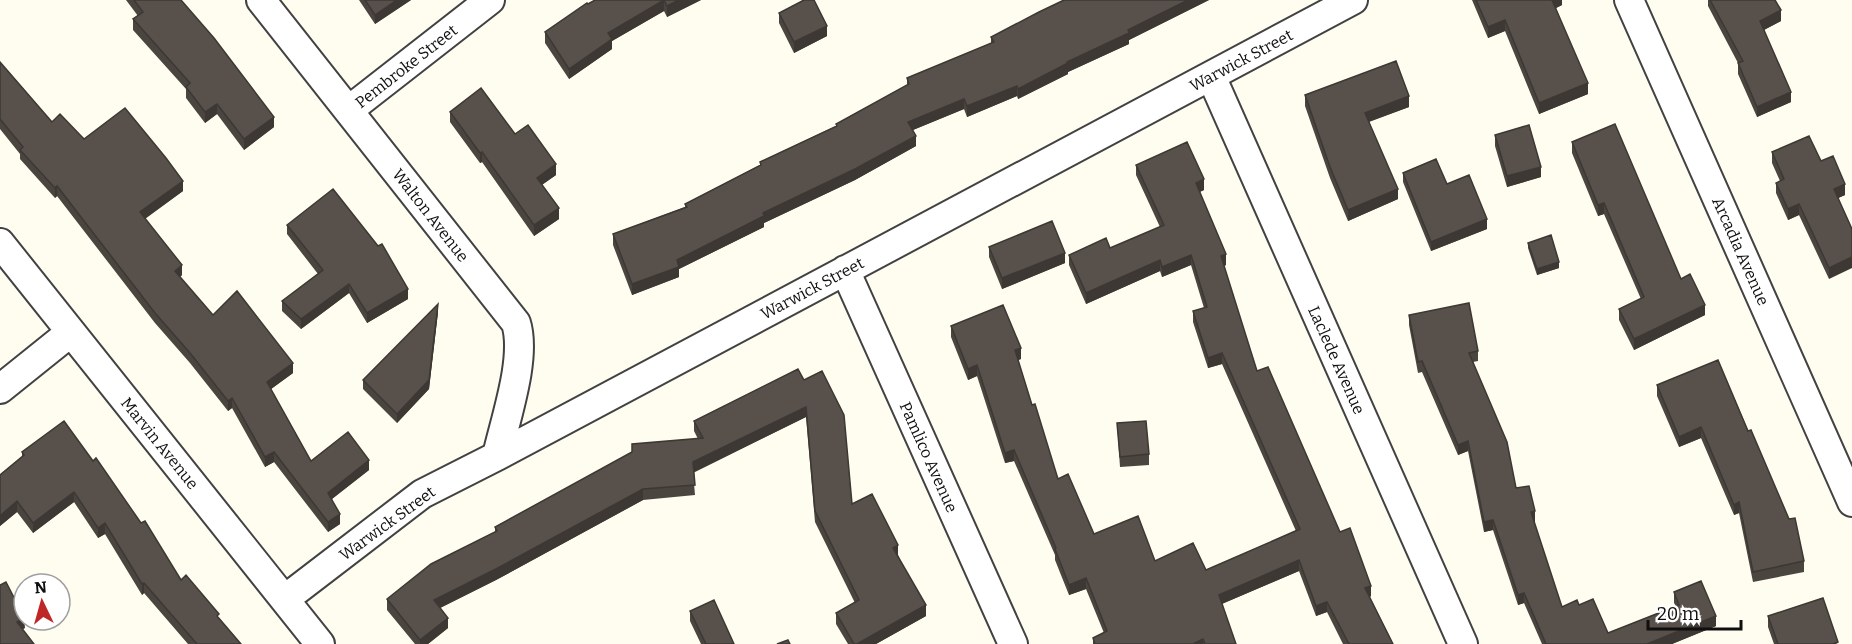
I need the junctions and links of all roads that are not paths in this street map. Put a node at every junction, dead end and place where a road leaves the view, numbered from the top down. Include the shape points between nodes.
1 (261, 0) edge
2 (490, 0) edge
3 (1353, 0) edge
4 (1629, 0) edge
5 (1211, 76) junction
6 (349, 110) junction
7 (0, 243) edge
8 (845, 270) junction
9 (71, 332) junction
10 (0, 389) edge
11 (497, 456) junction
12 (1852, 502) edge
13 (285, 599) junction
14 (320, 644) edge
15 (1013, 644) edge
16 (1463, 644) edge

1 - 6 street, Walton Avenue
2 - 6 street, Pembroke Street
3 - 5 street, Warwick Street
4 - 12 street, Arcadia Avenue
5 - 8 street, Warwick Street
5 - 16 street, Laclede Avenue
6 - 11 street, Walton Avenue via 516,323 519,361
7 - 9 street, Marvin Avenue
8 - 11 street, Warwick Street
8 - 15 street, Pamlico Avenue
9 - 10 street
9 - 13 street, Marvin Avenue
11 - 13 street, Warwick Street via 422,494
13 - 14 street, Marvin Avenue

